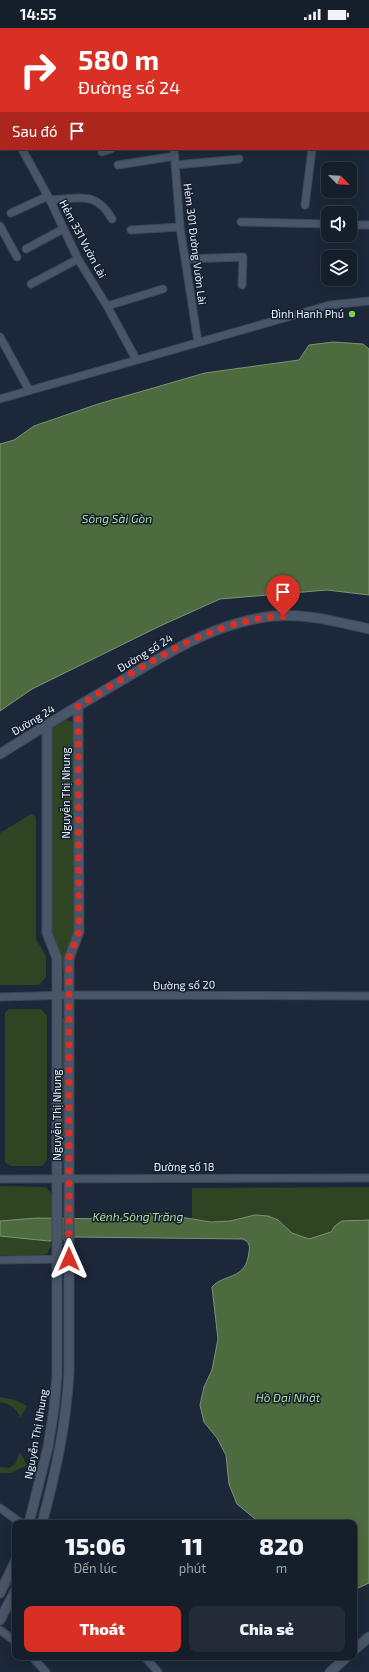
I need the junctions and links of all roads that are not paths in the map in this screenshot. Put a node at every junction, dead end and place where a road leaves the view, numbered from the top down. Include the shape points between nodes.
1 (23, 150) edge
2 (108, 150) edge
3 (312, 150) edge
4 (102, 152) dead end
5 (175, 152) edge
6 (239, 159) dead end
7 (118, 165) dead end
8 (175, 165) junction
9 (49, 198) junction
10 (305, 205) dead end
11 (10, 213) dead end
12 (112, 219) dead end
13 (241, 222) dead end
14 (321, 224) edge
15 (357, 225) edge
16 (369, 225) edge
17 (0, 226) edge
18 (180, 227) junction
19 (63, 229) junction
20 (131, 230) dead end
21 (26, 249) dead end
22 (17, 257) dead end
23 (78, 259) junction
24 (185, 259) junction
25 (31, 284) dead end
26 (242, 285) dead end
27 (164, 289) dead end
28 (369, 300) edge
29 (107, 306) junction
30 (0, 337) edge
31 (198, 342) junction
32 (136, 359) junction
33 (29, 390) junction
34 (0, 399) edge
35 (369, 629) edge
36 (78, 706) junction
37 (47, 725) junction
38 (0, 754) edge
39 (57, 996) junction
40 (70, 996) junction
41 (369, 996) edge
42 (0, 997) edge
43 (369, 1178) edge
44 (0, 1179) edge
45 (69, 1179) junction
46 (58, 1180) junction
47 (58, 1259) junction
48 (69, 1259) junction
49 (0, 1260) edge
50 (0, 1508) edge
51 (17, 1520) edge
52 (31, 1520) edge
53 (43, 1520) edge
54 (12, 1568) edge
55 (0, 1593) edge
56 (12, 1597) edge
57 (0, 1620) edge
58 (0, 1630) edge
59 (369, 1637) edge
60 (12, 1639) edge
61 (357, 1647) edge
62 (35, 1660) edge
63 (148, 1660) edge
64 (344, 1660) edge
65 (46, 1672) edge
66 (158, 1672) edge
67 (330, 1672) edge

1 - 9 street, Hẻm 331 Vườn Lài
2 - 4 street
3 - 10 street
5 - 7 street
5 - 8 street, Hẻm 301 Đường Vườn Lài
6 - 8 street
8 - 18 street, Hẻm 301 Đường Vườn Lài
9 - 11 street
9 - 12 street via 93,198 103,204
9 - 19 street, Hẻm 331 Vườn Lài
13 - 14 street
15 - 16 street
17 - 22 street
18 - 20 street
18 - 24 street, Hẻm 301 Đường Vườn Lài
19 - 21 street
19 - 23 street, Hẻm 331 Vườn Lài
23 - 25 street
23 - 29 street, Hẻm 331 Vườn Lài
24 - 26 street via 243,257
24 - 31 street, Hẻm 301 Đường Vườn Lài
27 - 29 street
28 - 31 street via 330,305
29 - 32 street, Hẻm 331 Vườn Lài
30 - 33 street
31 - 32 street
32 - 33 street
33 - 34 street
35 - 36 street, Đường số 24 via 293,616 246,621 184,643
36 - 37 street, Đường 24
36 - 40 street, Nguyễn Thị Nhung via 79,932 69,958
37 - 38 street, Đường 24
37 - 39 street, Nguyễn Thị Nhung via 47,933 57,958
39 - 40 street, Đường số 20
39 - 42 street, Đường số 20
39 - 46 street, Nguyễn Thị Nhung
40 - 41 street, Đường số 20
40 - 45 street, Nguyễn Thị Nhung
43 - 45 street, Đường số 18
44 - 46 street, Đường số 18
45 - 46 street, Đường số 18
45 - 48 street, Nguyễn Thị Nhung
46 - 47 street, Nguyễn Thị Nhung
47 - 48 street
47 - 49 street
47 - 52 street, Nguyễn Thị Nhung via 58,1344 54,1409 42,1478
48 - 53 street, Nguyễn Thị Nhung via 68,1401 59,1457
50 - 51 street
54 - 55 street
56 - 57 street
58 - 60 street
59 - 61 street
62 - 65 street
63 - 66 street
64 - 67 street

